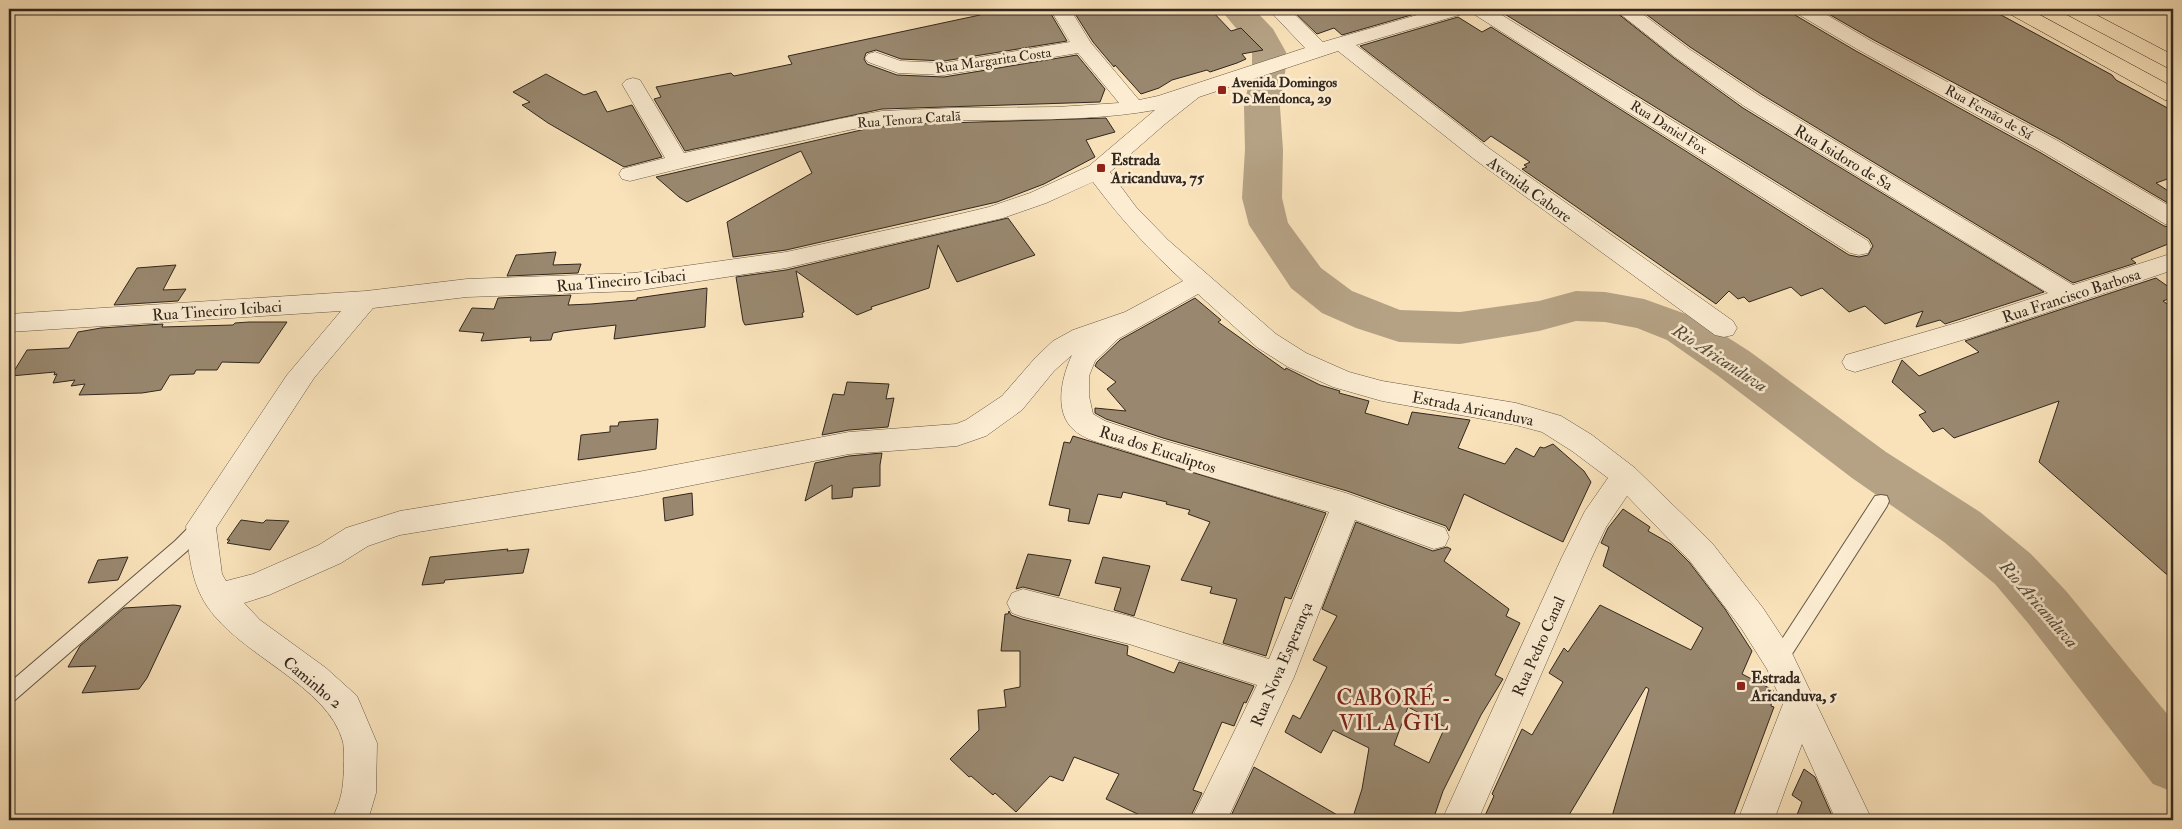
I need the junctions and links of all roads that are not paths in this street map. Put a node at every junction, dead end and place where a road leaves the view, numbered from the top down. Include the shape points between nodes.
1 (1060, 9) edge
2 (1278, 9) edge
3 (1460, 9) edge
4 (1479, 9) edge
5 (1624, 9) edge
6 (1803, 9) edge
7 (2015, 9) edge
8 (2071, 9) edge
9 (1341, 43) junction
10 (1083, 46) junction
11 (1318, 50) junction
12 (875, 58) dead end
13 (2173, 63) edge
14 (634, 84) dead end
15 (1191, 93) junction
16 (2173, 95) edge
17 (1135, 108) junction
18 (678, 161) junction
19 (1097, 170) junction
20 (630, 174) dead end
21 (2173, 218) edge
22 (1859, 247) dead end
23 (2173, 261) edge
24 (1199, 283) junction
25 (2072, 294) junction
26 (366, 300) junction
27 (1132, 319) junction
28 (9, 323) edge
29 (1724, 328) dead end
30 (1855, 362) dead end
31 (1625, 476) junction
32 (1881, 501) dead end
33 (1346, 505) junction
34 (201, 526) junction
35 (1434, 537) dead end
36 (218, 597) junction
37 (1023, 603) dead end
38 (1779, 659) junction
39 (1278, 677) junction
40 (9, 694) edge
41 (1800, 704) junction
42 (350, 820) edge
43 (1209, 820) edge
44 (1460, 820) edge
45 (1756, 820) edge
46 (1854, 820) edge

1 - 10 street
2 - 11 street
3 - 9 street
4 - 22 street, Rua Daniel Fox
5 - 25 street, Rua Isidoro de Sa via 1752,102
6 - 21 street, Rua Fernão de Sá
7 - 16 main road
8 - 13 main road
9 - 11 street
9 - 29 street, Avenida Cabore via 1479,152
10 - 12 street, Rua Margarita Costa via 944,69 898,67
10 - 17 street
11 - 15 street
14 - 18 street
15 - 17 street, Rua Tenora Catalã
15 - 19 street, Rua Tineciro Icibaci
17 - 18 street, Rua Tenora Catalã via 1080,113 880,118
18 - 20 street, Rua Tenora Catalã
19 - 24 street, Estrada Aricanduva via 1158,246
19 - 26 street, Rua Tineciro Icibaci via 1038,198 995,213 786,260 634,282 467,288
23 - 25 street, Rua Francisco Barbosa
24 - 27 street, Rua dos Eucaliptos
24 - 31 street, Estrada Aricanduva via 1267,341 1297,360 1342,380 1382,391 1516,414 1551,424
25 - 30 street, Rua Francisco Barbosa
26 - 28 street, Rua Tineciro Icibaci
26 - 34 street via 297,382
27 - 33 street, Rua dos Eucaliptos via 1097,342 1084,356 1076,376 1075,396 1077,413 1084,422 1095,429 1162,451
27 - 36 street via 1082,337 1062,348 1012,403 976,428 957,435 849,443 656,481 416,520 377,529 294,571 258,586
31 - 38 street, Estrada Aricanduva via 1701,552
31 - 44 street, Rua Pedro Canal via 1595,520 1577,556
32 - 38 lane
33 - 35 street
33 - 39 street, Rua Nova Esperança
34 - 36 street, Caminho 2 via 207,574
34 - 40 lane
36 - 42 street, Caminho 2 via 249,630 314,678 345,707 360,743 359,793
37 - 39 street via 1129,630
38 - 41 street, Estrada Aricanduva
39 - 43 street, Rua Nova Esperança
41 - 45 street
41 - 46 street, Estrada Aricanduva

